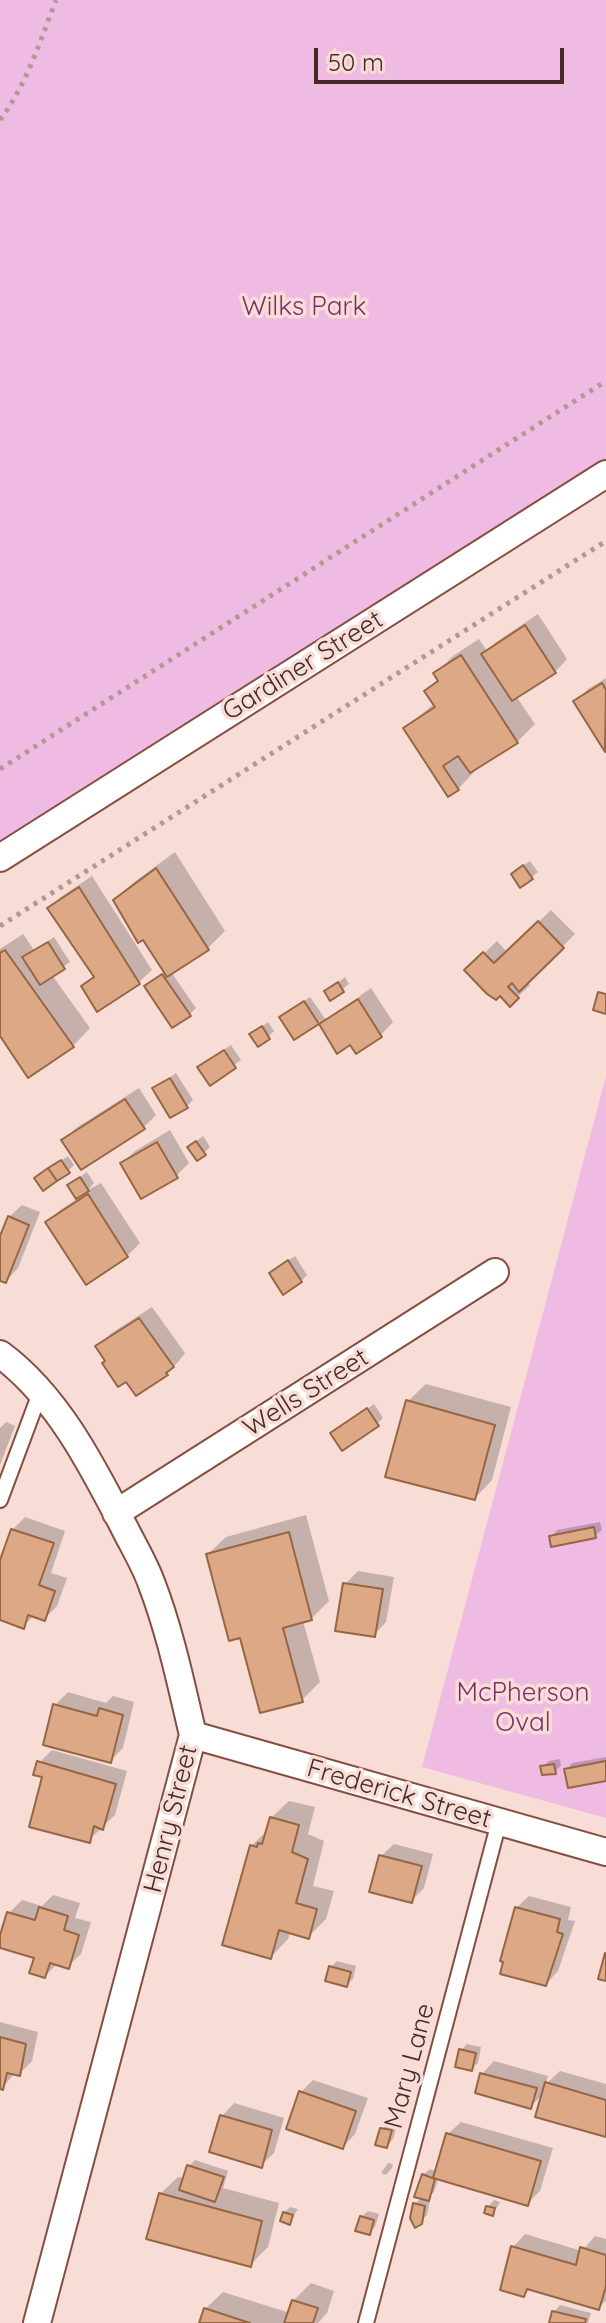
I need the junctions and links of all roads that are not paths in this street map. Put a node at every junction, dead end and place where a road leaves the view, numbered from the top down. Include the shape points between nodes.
1 (606, 474) edge
2 (0, 858) edge
3 (495, 1272) dead end
4 (0, 1354) edge
5 (40, 1393) junction
6 (0, 1500) edge
7 (116, 1513) junction
8 (193, 1735) junction
9 (499, 1822) junction
10 (606, 1852) edge
11 (37, 2323) edge
12 (366, 2323) edge

1 - 2 street, Gardiner Street
3 - 7 street, Wells Street
4 - 5 street, Henry Street
5 - 6 lane
5 - 7 street, Henry Street via 69,1430
7 - 8 street, Henry Street via 150,1580
8 - 9 street, Frederick Street
8 - 11 street, Henry Street
9 - 10 street, Frederick Street
9 - 12 lane, Mary Lane

